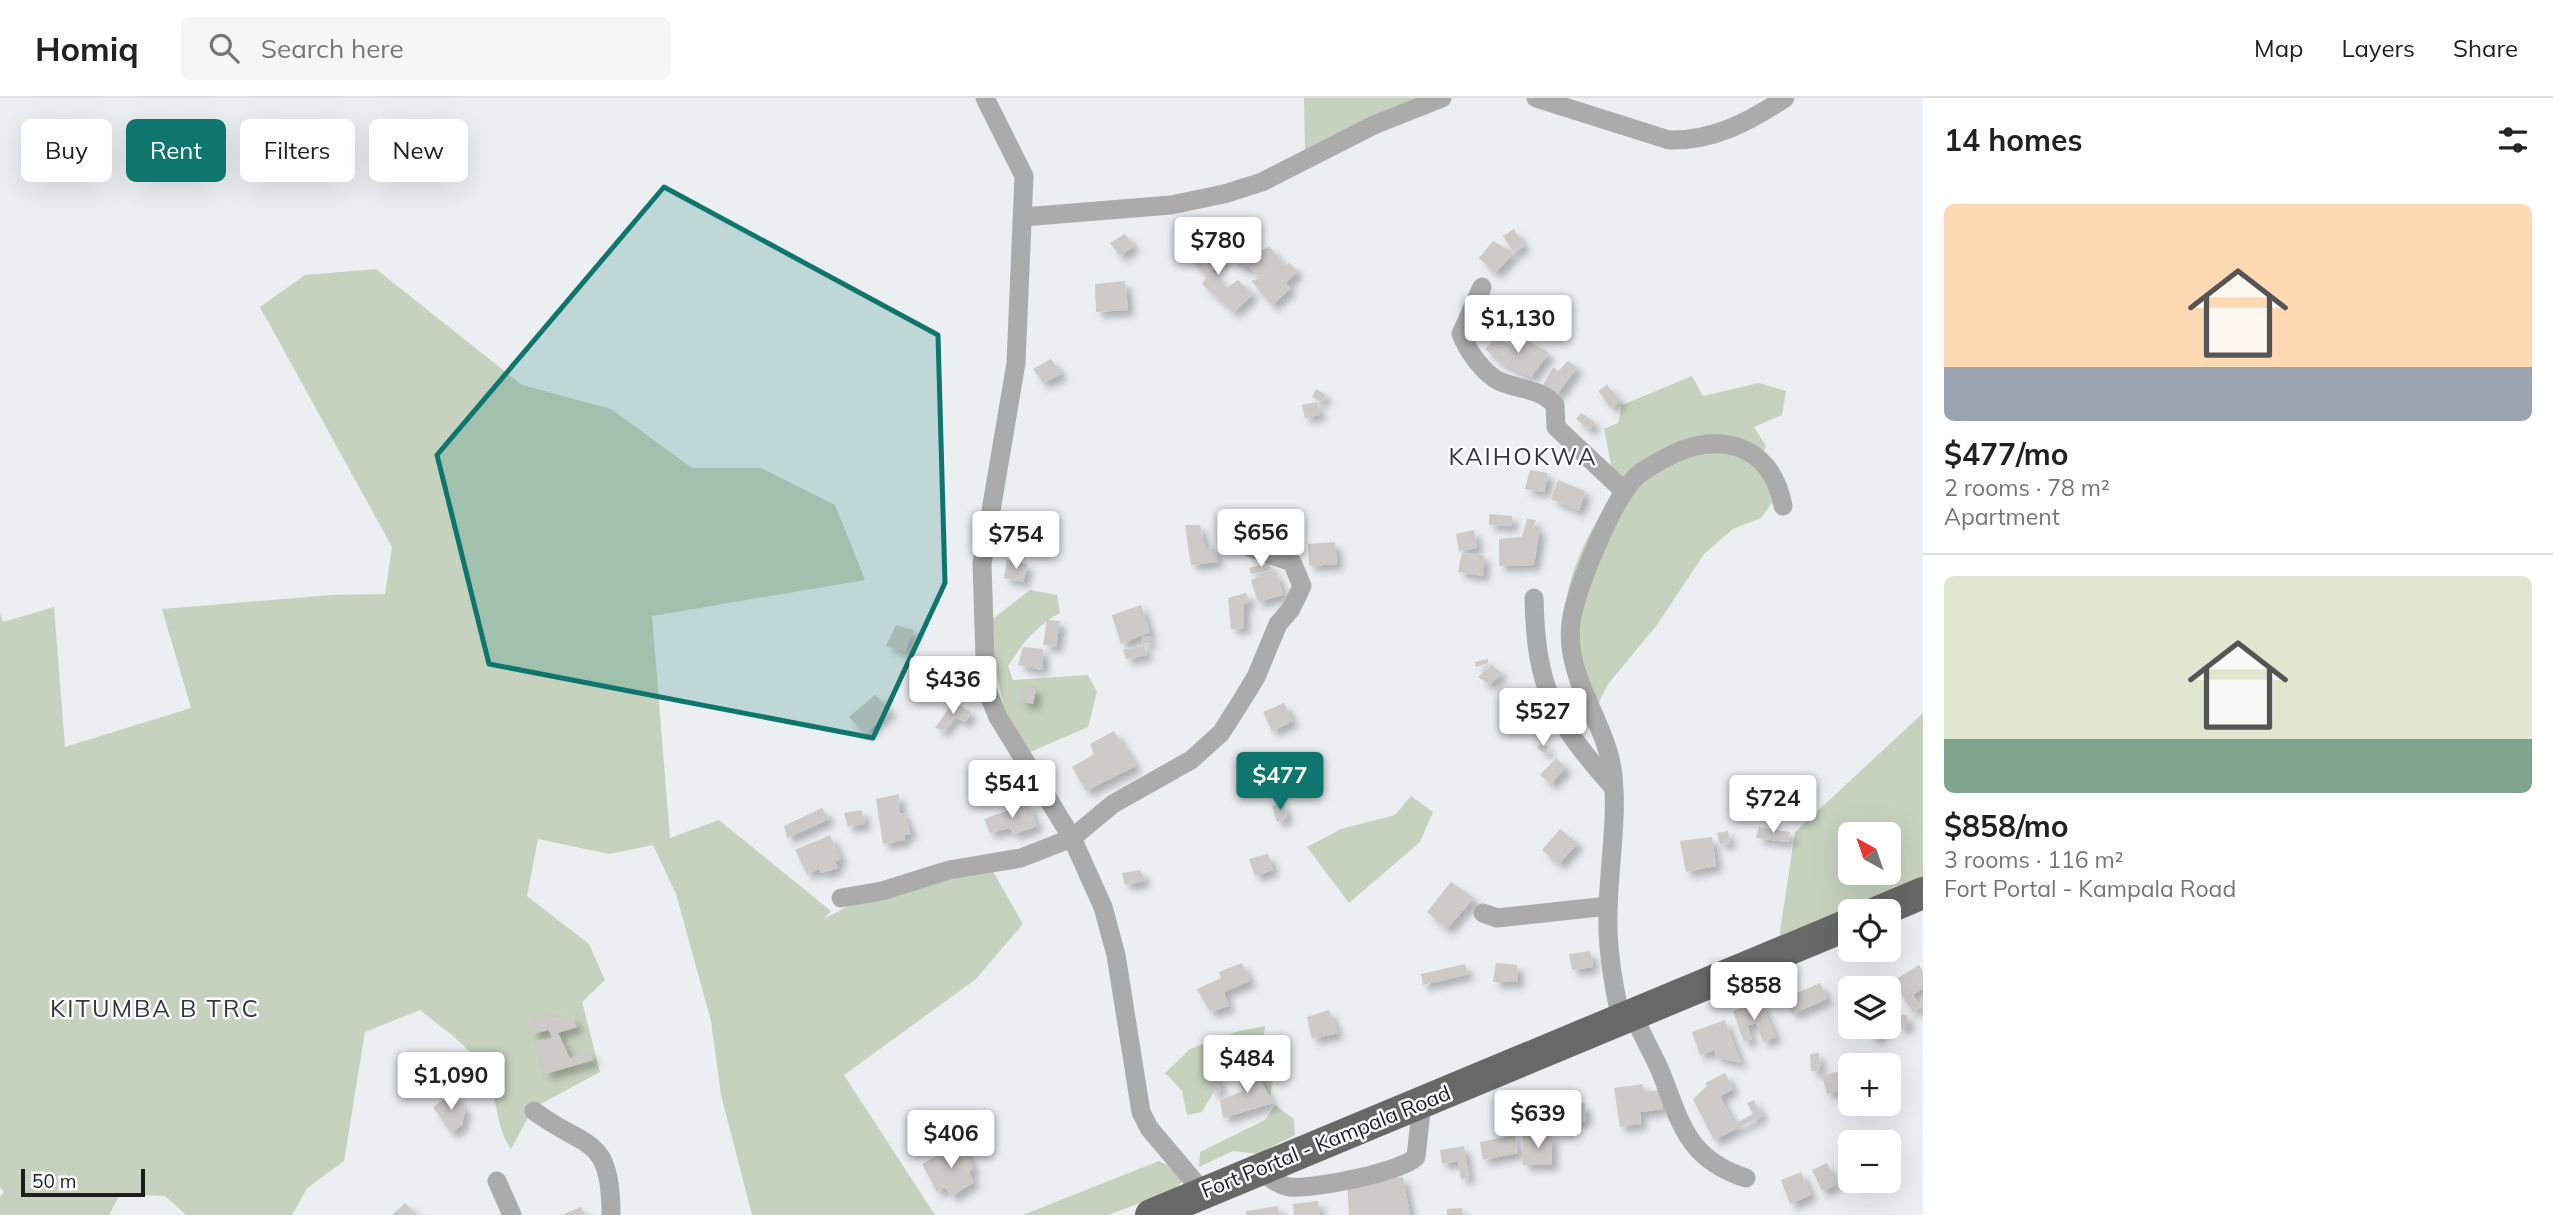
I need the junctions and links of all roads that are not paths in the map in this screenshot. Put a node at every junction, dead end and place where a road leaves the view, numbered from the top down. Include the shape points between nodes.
1 (985, 98) edge
2 (1442, 98) edge
3 (1536, 98) edge
4 (1785, 98) edge
5 (1023, 217) junction
6 (1482, 287) dead end
7 (1624, 491) junction
8 (1783, 506) dead end
9 (1234, 542) dead end
10 (1534, 598) dead end
11 (1613, 787) junction
12 (1072, 838) junction
13 (1923, 892) edge
14 (841, 898) dead end
15 (1901, 902) edge
16 (1608, 906) junction
17 (1483, 913) dead end
18 (1838, 929) edge
19 (1628, 1018) junction
20 (1423, 1102) junction
21 (534, 1111) dead end
22 (1261, 1171) junction
23 (1746, 1178) dead end
24 (497, 1181) dead end
25 (1203, 1192) junction
26 (512, 1215) edge
27 (611, 1215) edge
28 (1151, 1215) edge

1 - 5 street via 1024,176
2 - 5 street via 1374,125 1262,182 1224,194 1171,205
3 - 4 street via 1669,140 1691,141 1737,126
5 - 12 street via 1016,363 982,564 986,688 998,717
6 - 7 street via 1461,334 1467,350 1496,379 1546,395 1555,405 1556,427
7 - 8 street via 1645,470 1681,448 1712,444 1755,454 1771,470
7 - 11 street via 1580,590 1570,632 1575,671 1607,744
9 - 12 street via 1293,562 1302,586 1256,677 1221,733 1191,760 1113,804
10 - 11 street via 1545,690 1560,722
11 - 16 street
12 - 14 street via 1021,858 949,870 882,891
12 - 25 street via 1114,941 1140,1112
13 - 15 highway
16 - 17 street via 1497,918
16 - 19 street via 1611,971
18 - 19 highway, Fort Portal - Kampala Road
19 - 20 highway, Fort Portal - Kampala Road
19 - 23 street via 1685,1134 1700,1154 1723,1171
20 - 22 highway, Fort Portal - Kampala Road
20 - 22 street via 1416,1157 1401,1168 1296,1188
21 - 27 street via 586,1140 597,1152 610,1187
22 - 25 highway, Fort Portal - Kampala Road
24 - 26 street
25 - 28 highway, Fort Portal - Kampala Road

